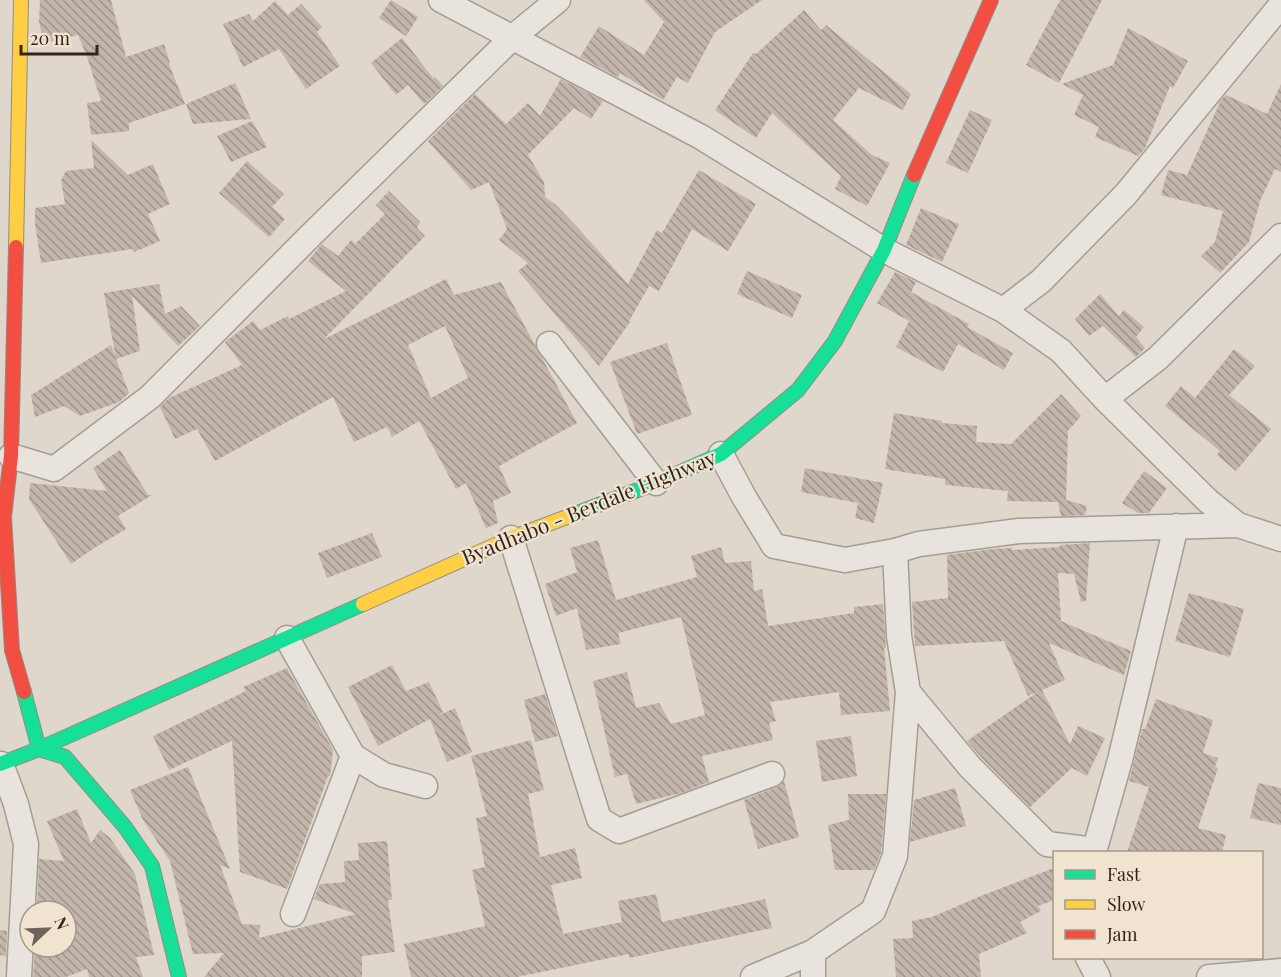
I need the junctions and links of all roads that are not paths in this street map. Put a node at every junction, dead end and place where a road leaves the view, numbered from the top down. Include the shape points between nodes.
1 (441, 0) edge
2 (558, 0) edge
3 (991, 0) edge
4 (1281, 5) edge
5 (14, 13) edge
6 (513, 37) junction
7 (1281, 236) edge
8 (884, 250) junction
9 (1003, 310) junction
10 (549, 344) dead end
11 (1105, 399) junction
12 (722, 454) junction
13 (6, 470) edge
14 (656, 483) junction
15 (1238, 525) junction
16 (1176, 526) junction
17 (511, 537) junction
18 (1281, 539) edge
19 (895, 551) junction
20 (287, 638) junction
21 (908, 692) junction
22 (39, 749) junction
23 (353, 756) junction
24 (1, 764) edge
25 (772, 774) dead end
26 (425, 786) dead end
27 (1094, 851) edge
28 (293, 914) dead end
29 (813, 952) junction
30 (1090, 959) edge
31 (1281, 971) edge
32 (19, 977) edge
33 (178, 977) edge
34 (753, 977) edge
35 (813, 977) edge
36 (1098, 977) edge
37 (1209, 977) edge

1 - 6 street
2 - 6 street
3 - 8 main road, Byadhabo - Berdale Highway
4 - 9 street via 1126,194 1041,280
5 - 13 main road
6 - 8 street via 701,136
6 - 13 street via 150,397 54,469
7 - 11 street via 1158,358
8 - 9 street
8 - 12 main road, Byadhabo - Berdale Highway via 835,341 798,390
9 - 11 street via 1061,351
10 - 14 street
11 - 15 street via 1208,501
12 - 14 main road, Byadhabo - Berdale Highway
12 - 19 street via 774,546 845,560
13 - 22 main road via 4,517 12,650
14 - 17 main road, Byadhabo - Berdale Highway
15 - 16 street
15 - 18 street
16 - 19 street via 1019,531 919,544
16 - 27 street
17 - 20 main road, Byadhabo - Berdale Highway
17 - 25 street via 599,819 619,831
19 - 21 street via 899,636
20 - 22 main road, Byadhabo - Berdale Highway
20 - 23 street
21 - 27 street via 970,767 1047,844
21 - 29 street via 895,856 873,911
22 - 24 main road, Byadhabo - Berdale Highway
22 - 33 main road via 65,757 125,827 152,866
23 - 26 street via 384,775
23 - 28 street
24 - 32 street via 26,844
29 - 34 street
29 - 35 street
30 - 36 street
31 - 37 street

